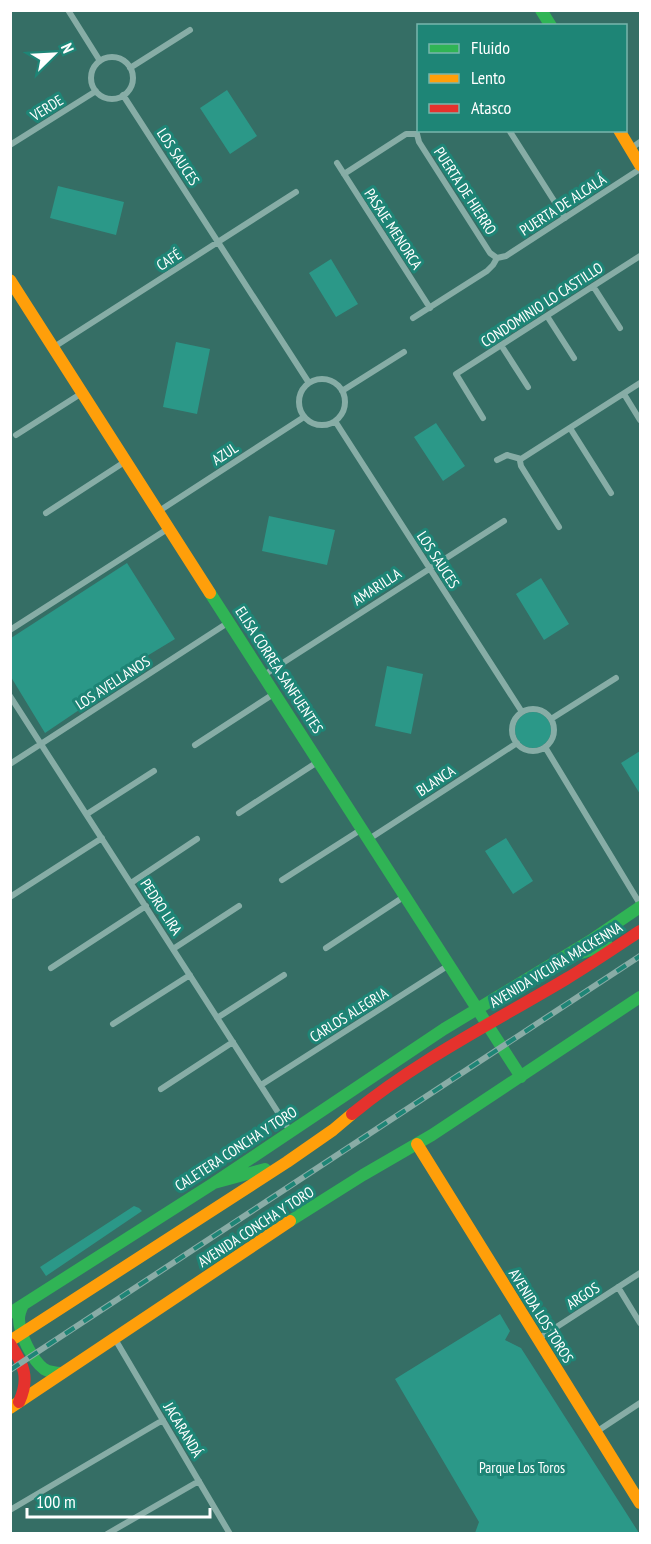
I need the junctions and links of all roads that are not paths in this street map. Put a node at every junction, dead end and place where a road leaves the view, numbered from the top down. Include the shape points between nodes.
1 (68, 10) edge
2 (541, 10) edge
3 (550, 24) edge
4 (190, 30) dead end
5 (100, 61) junction
6 (130, 68) junction
7 (96, 91) junction
8 (123, 95) junction
9 (418, 132) edge
10 (510, 132) edge
11 (621, 132) edge
12 (10, 145) edge
13 (635, 146) edge
14 (337, 163) dead end
15 (640, 165) edge
16 (640, 169) edge
17 (344, 174) junction
18 (296, 192) dead end
19 (566, 218) junction
20 (219, 242) junction
21 (497, 258) junction
22 (640, 258) edge
23 (10, 280) edge
24 (593, 286) junction
25 (430, 308) junction
26 (548, 316) junction
27 (413, 318) dead end
28 (620, 328) dead end
29 (501, 345) junction
30 (54, 347) junction
31 (404, 352) dead end
32 (574, 358) dead end
33 (309, 383) junction
34 (640, 384) edge
35 (528, 387) dead end
36 (342, 391) junction
37 (83, 392) junction
38 (624, 394) junction
39 (304, 417) junction
40 (483, 418) dead end
41 (640, 420) edge
42 (335, 421) junction
43 (570, 428) junction
44 (16, 435) dead end
45 (521, 459) junction
46 (497, 460) dead end
47 (126, 461) junction
48 (611, 493) dead end
49 (159, 511) junction
50 (46, 513) dead end
51 (504, 520) dead end
52 (559, 526) dead end
53 (170, 528) junction
54 (429, 568) junction
55 (229, 621) junction
56 (10, 630) edge
57 (264, 675) junction
58 (616, 678) dead end
59 (275, 693) junction
60 (10, 696) edge
61 (522, 712) junction
62 (551, 719) junction
63 (517, 743) junction
64 (42, 744) junction
65 (195, 745) dead end
66 (545, 747) junction
67 (319, 761) junction
68 (10, 764) edge
69 (154, 771) dead end
70 (239, 813) dead end
71 (87, 814) junction
72 (366, 834) junction
73 (102, 838) junction
74 (197, 839) dead end
75 (282, 880) dead end
76 (131, 883) junction
77 (406, 896) junction
78 (10, 897) edge
79 (146, 906) junction
80 (239, 906) dead end
81 (640, 906) edge
82 (640, 932) edge
83 (629, 939) junction
84 (326, 948) dead end
85 (173, 949) junction
86 (558, 960) junction
87 (450, 965) junction
88 (51, 968) dead end
89 (190, 975) junction
90 (284, 975) dead end
91 (640, 997) edge
92 (477, 1008) junction
93 (217, 1018) junction
94 (113, 1024) dead end
95 (488, 1024) junction
96 (233, 1042) junction
97 (521, 1077) junction
98 (261, 1085) junction
99 (160, 1089) dead end
100 (290, 1132) junction
101 (417, 1144) junction
102 (287, 1162) junction
103 (214, 1183) junction
104 (640, 1273) edge
105 (618, 1287) junction
106 (23, 1305) junction
107 (10, 1313) edge
108 (640, 1323) edge
109 (22, 1334) junction
110 (538, 1338) junction
111 (114, 1339) junction
112 (10, 1343) edge
113 (62, 1373) junction
114 (640, 1403) edge
115 (15, 1405) edge
116 (163, 1420) junction
117 (596, 1432) junction
118 (199, 1481) junction
119 (640, 1503) edge
120 (10, 1510) edge
121 (107, 1533) edge
122 (230, 1533) edge

1 - 5 street
2 - 3 street
4 - 6 street
5 - 6 street via 116,57
5 - 7 street via 91,76
6 - 8 street via 132,81
7 - 8 street via 112,99
7 - 12 street, VERDE
8 - 20 street, LOS SAUCES
9 - 17 street via 406,134
9 - 21 street, PUERTA DE HIERRO via 419,142
10 - 19 street
11 - 13 street
13 - 15 street
14 - 17 street, PASAJE MENORCA
16 - 19 street, PUERTA DE ALCALÁ
17 - 25 street, PASAJE MENORCA
18 - 20 street, CAFÉ
19 - 21 street, PUERTA DE ALCALÁ
20 - 30 street, CAFÉ
20 - 33 street, LOS SAUCES
21 - 25 street, PUERTA DE ALCALÁ via 487,271
22 - 24 street, CONDOMINIO LO CASTILLO
23 - 30 street, ELISA CORREA SANFUENTES
24 - 26 street, CONDOMINIO LO CASTILLO
24 - 28 street
25 - 27 street, PUERTA DE ALCALÁ
26 - 29 street, CONDOMINIO LO CASTILLO
26 - 32 street
29 - 35 street
29 - 40 street, CONDOMINIO LO CASTILLO via 456,374
30 - 37 street, ELISA CORREA SANFUENTES
31 - 36 street
33 - 36 street via 331,381
33 - 39 street via 300,393
34 - 38 street
36 - 42 street via 345,406
37 - 44 street
37 - 47 street, ELISA CORREA SANFUENTES
38 - 41 street
38 - 43 street
39 - 42 street via 317,425
39 - 49 street, AZUL
42 - 54 street, LOS SAUCES
43 - 45 street
43 - 48 street
45 - 46 street via 507,454
45 - 52 street via 521,466
47 - 49 street, ELISA CORREA SANFUENTES
47 - 50 street
49 - 53 street, ELISA CORREA SANFUENTES
51 - 54 street, AMARILLA
53 - 55 street, ELISA CORREA SANFUENTES
53 - 56 street
54 - 57 street, AMARILLA
54 - 61 street, LOS SAUCES
55 - 57 street, ELISA CORREA SANFUENTES
55 - 64 street, LOS AVELLANOS
57 - 59 street, ELISA CORREA SANFUENTES
58 - 62 street
59 - 65 street
59 - 67 street, ELISA CORREA SANFUENTES
60 - 64 street, PEDRO LIRA
61 - 62 street via 535,709
61 - 63 street via 513,723
62 - 66 street via 553,738
63 - 66 street via 533,751
63 - 72 street, BLANCA
64 - 68 street, LOS AVELLANOS
64 - 71 street, PEDRO LIRA
66 - 81 street
67 - 70 street
67 - 72 street, ELISA CORREA SANFUENTES
69 - 71 street
71 - 73 street, PEDRO LIRA
72 - 75 street, BLANCA
72 - 77 street, ELISA CORREA SANFUENTES
73 - 76 street, PEDRO LIRA
73 - 78 street
74 - 76 street
76 - 79 street, PEDRO LIRA
77 - 84 street
77 - 87 street, ELISA CORREA SANFUENTES
79 - 85 street, PEDRO LIRA
79 - 88 street
80 - 85 street
81 - 86 street
82 - 83 street, AVENIDA VICUÑA MACKENNA
83 - 86 street
83 - 95 street, AVENIDA VICUÑA MACKENNA
85 - 89 street, PEDRO LIRA
86 - 92 street, CALETERA CONCHA Y TORO
87 - 92 street, ELISA CORREA SANFUENTES
87 - 98 street, CARLOS ALEGRIA
89 - 93 street, PEDRO LIRA
89 - 94 street
90 - 93 street
91 - 97 street, AVENIDA CONCHA Y TORO
92 - 95 street, ELISA CORREA SANFUENTES
92 - 100 street, CALETERA CONCHA Y TORO
93 - 96 street, PEDRO LIRA
95 - 97 street, ELISA CORREA SANFUENTES
95 - 102 street via 393,1083
96 - 98 street, PEDRO LIRA
96 - 99 street
97 - 101 street, AVENIDA CONCHA Y TORO
98 - 100 street, PEDRO LIRA
100 - 103 street, CALETERA CONCHA Y TORO
101 - 110 street, AVENIDA LOS TOROS
101 - 111 street, AVENIDA CONCHA Y TORO via 286,1224
102 - 103 street
102 - 109 street
103 - 106 street, CALETERA CONCHA Y TORO
104 - 105 street, ARGOS
105 - 108 street
105 - 110 street, ARGOS
106 - 107 street, CALETERA CONCHA Y TORO
106 - 109 street via 19,1322
109 - 112 street
109 - 113 street via 41,1366
110 - 117 street, AVENIDA LOS TOROS
111 - 113 street, AVENIDA CONCHA Y TORO
111 - 116 street, JACARANDÁ
112 - 115 street via 26,1377 25,1391
113 - 115 street, AVENIDA CONCHA Y TORO
114 - 117 street
116 - 118 street, JACARANDÁ
116 - 120 street
117 - 119 street, AVENIDA LOS TOROS
118 - 121 street
118 - 122 street, JACARANDÁ

